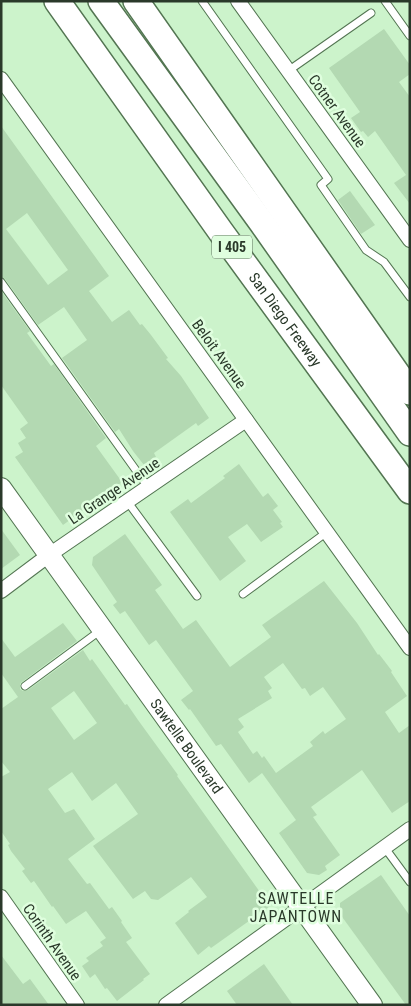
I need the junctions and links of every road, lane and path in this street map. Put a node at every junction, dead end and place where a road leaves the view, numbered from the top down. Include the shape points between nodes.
1 (57, 1) edge
2 (76, 1) edge
3 (101, 1) edge
4 (136, 1) edge
5 (202, 1) edge
6 (238, 1) edge
7 (385, 1) edge
8 (371, 13) dead end
9 (410, 36) edge
10 (288, 71) junction
11 (1, 79) edge
12 (410, 240) edge
13 (1, 282) edge
14 (410, 297) edge
15 (410, 392) edge
16 (246, 420) junction
17 (410, 433) edge
18 (410, 467) edge
19 (148, 487) junction
20 (1, 488) edge
21 (410, 491) edge
22 (127, 501) junction
23 (326, 532) junction
24 (50, 555) junction
25 (1, 591) edge
26 (243, 594) dead end
27 (197, 596) dead end
28 (103, 628) junction
29 (410, 648) edge
30 (25, 686) dead end
31 (410, 829) edge
32 (385, 848) junction
33 (410, 882) edge
34 (1, 897) edge
35 (303, 907) junction
36 (77, 1005) edge
37 (166, 1005) edge
38 (372, 1005) edge

1 - 21 highway, San Diego Freeway / I 405
2 - 18 highway
3 - 17 highway
4 - 15 highway
5 - 14 lane via 328,180 321,185 366,250 384,262
6 - 10 street, Cotner Avenue
7 - 9 lane
8 - 10 lane
10 - 12 street, Cotner Avenue
11 - 16 street, Beloit Avenue
13 - 19 lane
16 - 19 street, La Grange Avenue
16 - 23 street, Beloit Avenue
19 - 22 street, La Grange Avenue
20 - 24 street, Sawtelle Boulevard
22 - 24 street, La Grange Avenue
22 - 27 lane
23 - 26 lane
23 - 29 street, Beloit Avenue
24 - 25 street, La Grange Avenue
24 - 28 street, Sawtelle Boulevard
28 - 30 lane
28 - 35 street, Sawtelle Boulevard
31 - 32 street
32 - 33 lane
32 - 35 street
34 - 36 street, Corinth Avenue
35 - 37 street
35 - 38 street, Sawtelle Boulevard

